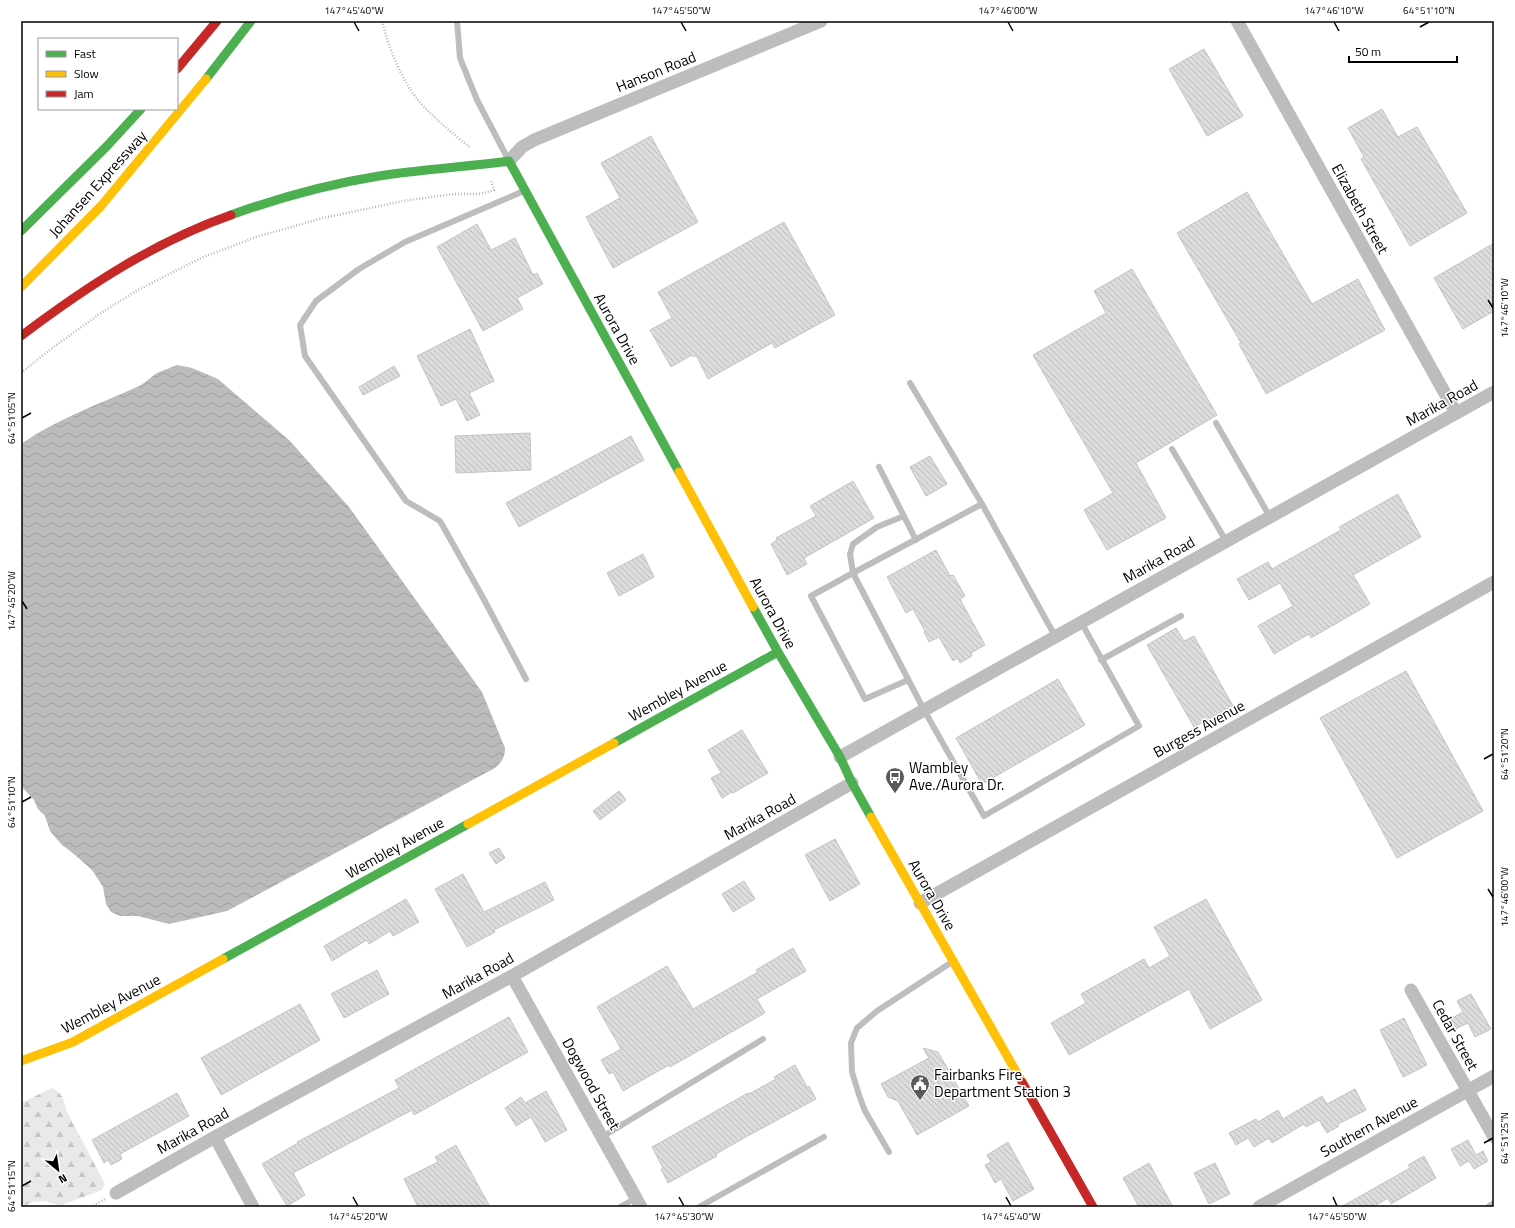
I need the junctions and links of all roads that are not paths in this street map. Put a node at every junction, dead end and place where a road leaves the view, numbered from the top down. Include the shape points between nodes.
1 (217, 21) edge
2 (251, 21) edge
3 (457, 21) edge
4 (821, 21) edge
5 (1237, 21) edge
6 (178, 68) edge
7 (140, 110) edge
8 (509, 160) junction
9 (525, 190) junction
10 (21, 232) edge
11 (21, 287) edge
12 (21, 336) edge
13 (910, 383) dead end
14 (1494, 392) edge
15 (1456, 413) junction
16 (1216, 423) dead end
17 (1172, 449) dead end
18 (879, 467) dead end
19 (982, 504) junction
20 (904, 516) junction
21 (1270, 517) junction
22 (916, 540) junction
23 (1226, 542) junction
24 (852, 573) junction
25 (1494, 582) edge
26 (1181, 616) dead end
27 (1081, 622) junction
28 (1055, 636) junction
29 (778, 652) junction
30 (1101, 660) junction
31 (526, 680) dead end
32 (908, 680) junction
33 (924, 710) junction
34 (840, 756) junction
35 (852, 783) junction
36 (920, 903) junction
37 (953, 961) junction
38 (512, 976) junction
39 (1411, 990) dead end
40 (763, 1039) dead end
41 (21, 1061) edge
42 (1494, 1076) edge
43 (1467, 1090) junction
44 (215, 1137) junction
45 (602, 1137) junction
46 (824, 1137) dead end
47 (1494, 1137) edge
48 (888, 1152) dead end
49 (116, 1193) dead end
50 (639, 1203) edge
51 (1494, 1203) edge
52 (253, 1207) edge
53 (620, 1207) edge
54 (699, 1207) edge
55 (1093, 1207) edge
56 (1259, 1207) edge
57 (1488, 1207) edge

1 - 6 main road
2 - 11 main road, Johansen Expressway via 101,206
3 - 8 lane, Aurora Drive via 460,58 477,100
4 - 8 street, Hanson Road via 534,140 522,147
5 - 15 street, Elizabeth Street
7 - 10 main road, Johansen Expressway
8 - 9 main road, Aurora Drive
8 - 12 main road via 360,180 287,197 196,228 96,282
9 - 29 main road, Aurora Drive
9 - 31 lane via 405,242 359,269 316,301 300,325 305,356 406,501 440,521 482,594
13 - 19 lane
14 - 15 street, Marika Road
15 - 21 street, Marika Road
16 - 21 lane
17 - 23 lane
18 - 20 lane
19 - 22 lane
19 - 28 lane
20 - 22 lane
20 - 24 lane via 877,527 853,544 850,554
21 - 23 street, Marika Road
22 - 24 lane
23 - 27 street, Marika Road
24 - 32 lane
24 - 32 lane via 811,596 865,699
25 - 36 street, Burgess Avenue
26 - 30 lane
27 - 28 street, Marika Road
27 - 30 lane
28 - 33 street, Marika Road
29 - 34 main road, Aurora Drive
29 - 41 main road, Wembley Avenue via 73,1042
30 - 33 lane via 1139,726 984,816
32 - 33 lane
33 - 34 street, Marika Road
34 - 35 main road, Aurora Drive
35 - 36 main road, Aurora Drive
35 - 38 street, Marika Road
36 - 37 main road, Aurora Drive
37 - 48 lane via 877,1011 857,1028 851,1043 852,1072 859,1095
37 - 55 main road, Aurora Drive
38 - 44 street, Marika Road
38 - 45 street, Dogwood Street
39 - 43 street, Cedar Street
40 - 45 lane
42 - 43 street, Southern Avenue
43 - 47 street, Cedar Street
43 - 56 street, Southern Avenue
44 - 49 street, Marika Road
44 - 52 street
45 - 50 street, Dogwood Street
46 - 54 lane
50 - 53 lane
51 - 57 lane

